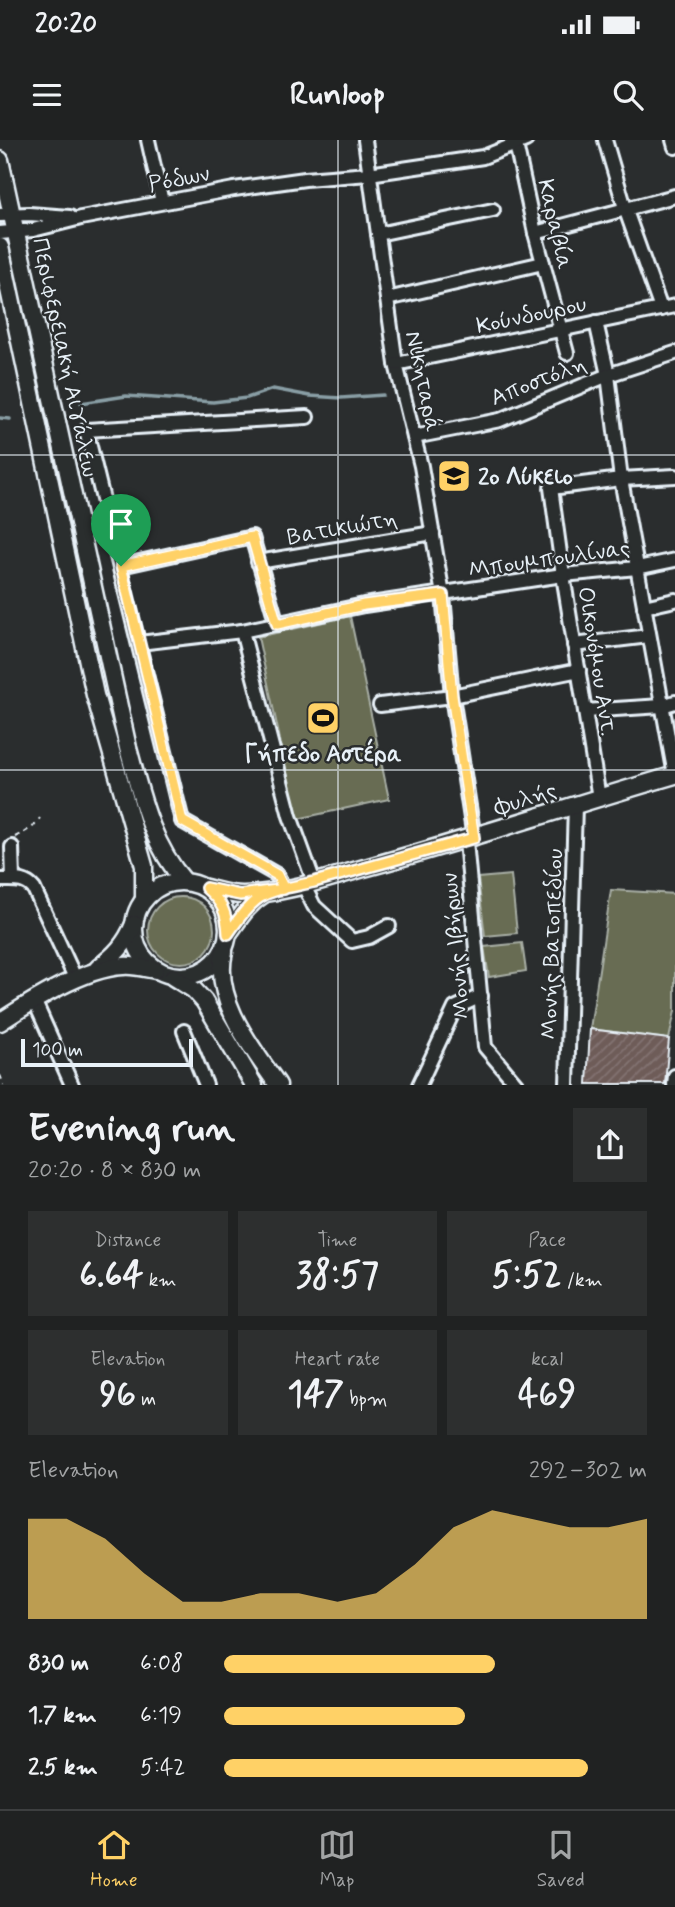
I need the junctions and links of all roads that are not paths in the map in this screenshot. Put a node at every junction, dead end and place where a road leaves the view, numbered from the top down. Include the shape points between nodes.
1 (148, 140) edge
2 (365, 140) edge
3 (605, 140) edge
4 (673, 140) edge
5 (519, 142) edge
6 (675, 147) edge
7 (0, 160) edge
8 (369, 174) junction
9 (675, 196) edge
10 (162, 202) junction
11 (625, 208) junction
12 (493, 209) dead end
13 (6, 215) edge
14 (80, 218) junction
15 (8, 232) edge
16 (535, 233) junction
17 (378, 234) junction
18 (0, 247) edge
19 (543, 264) junction
20 (387, 299) junction
21 (675, 306) edge
22 (661, 309) junction
23 (596, 322) junction
24 (559, 329) junction
25 (675, 353) edge
26 (567, 354) dead end
27 (396, 364) junction
28 (608, 375) junction
29 (307, 417) dead end
30 (414, 437) junction
31 (675, 476) edge
32 (621, 479) junction
33 (433, 533) junction
34 (675, 560) edge
35 (258, 562) junction
36 (121, 566) junction
37 (637, 568) junction
38 (563, 575) junction
39 (443, 595) junction
40 (675, 600) edge
41 (643, 607) junction
42 (277, 624) junction
43 (242, 631) junction
44 (649, 636) junction
45 (139, 643) junction
46 (574, 645) junction
47 (579, 670) junction
48 (452, 696) junction
49 (669, 704) edge
50 (380, 705) dead end
51 (585, 711) junction
52 (675, 775) edge
53 (598, 798) junction
54 (575, 805) junction
55 (470, 840) junction
56 (12, 847) road end
57 (6, 880) edge
58 (184, 881) junction
59 (309, 883) junction
60 (206, 888) junction
61 (284, 889) junction
62 (266, 893) junction
63 (144, 899) junction
64 (134, 923) junction
65 (389, 926) dead end
66 (226, 942) junction
67 (163, 973) junction
68 (83, 977) junction
69 (481, 996) junction
70 (34, 1000) junction
71 (0, 1022) edge
72 (184, 1031) dead end
73 (675, 1076) edge
74 (72, 1084) edge
75 (206, 1084) edge
76 (254, 1084) edge
77 (278, 1084) edge
78 (419, 1084) edge
79 (517, 1084) edge
80 (568, 1084) edge
81 (674, 1084) edge

1 - 10 street
2 - 8 street, Νικηταρά
3 - 11 street
4 - 6 street
5 - 8 street, Ρόδων via 483,156
5 - 16 street, Καραβία
7 - 13 main road, Περιφερειακή Αιγάλεω
8 - 10 street, Ρόδων via 283,181
8 - 17 street, Νικηταρά
9 - 11 street
10 - 14 street, Ρόδων
11 - 16 street
11 - 22 street
12 - 17 street
13 - 14 street, Ρόδων
13 - 15 main road, Περιφερειακή Αιγάλεω
14 - 15 street, Ρόδων
15 - 58 main road, Περιφερειακή Αιγάλεω via 128,748 165,859
16 - 19 street, Καραβία
17 - 20 street, Νικηταρά
18 - 63 main road, Περιφερειακή Αιγάλεω via 95,695 144,866
19 - 20 street
19 - 24 street, Καραβία
20 - 27 street, Νικηταρά
21 - 22 street, Κούνδουρου
22 - 23 street, Κούνδουρου
23 - 24 street, Κούνδουρου
23 - 28 street
24 - 26 street, Καραβία
24 - 27 street, Κούνδουρου
25 - 28 street, Αποστόλη
27 - 30 street, Νικηταρά
28 - 30 street, Αποστόλη via 500,420
28 - 32 street
29 - 36 street via 86,430
30 - 33 street, Νικηταρά
31 - 32 street
32 - 37 street
32 - 38 street, Οικονόμου Αντ. via 551,488
33 - 35 street, Βατικιώτη
33 - 39 street, Νικηταρά
34 - 37 street, Μπουμπουλίνας
35 - 36 street via 252,537
35 - 42 street
36 - 45 street
37 - 38 street, Μπουμπουλίνας
37 - 41 street
38 - 39 street, Μπουμπουλίνας
38 - 46 street, Οικονόμου Αντ.
39 - 42 street, Μπουμπουλίνας via 364,605
39 - 48 street, Νικηταρά
40 - 41 street
41 - 44 street
42 - 43 street, Μπουμπουλίνας
43 - 45 street, Μπουμπουλίνας
43 - 59 street
44 - 46 street
44 - 49 street
45 - 61 street via 182,821 277,875
46 - 47 street, Οικονόμου Αντ.
47 - 48 street
47 - 51 street, Οικονόμου Αντ.
48 - 50 street
48 - 55 street, Νικηταρά
49 - 51 street
49 - 52 street
51 - 53 street, Οικονόμου Αντ.
52 - 53 main road, Φυλής
53 - 54 main road, Φυλής
54 - 55 main road, Φυλής
54 - 80 street, Μονής Βατοπεδίου
55 - 59 main road, Φυλής
55 - 69 street, Μονής Ιβήρων
56 - 57 street
57 - 68 street via 22,880 34,889
58 - 60 main road
58 - 63 main road via 155,889
59 - 61 main road, Φυλής
59 - 65 street via 314,906 352,941
60 - 62 main road, Φυλής via 240,895
60 - 66 main road via 227,916
61 - 62 main road, Φυλής
62 - 66 main road, Φυλής via 244,910
63 - 64 main road
64 - 67 main road via 139,950
64 - 68 main road via 118,951
66 - 67 main road via 214,963 201,972 185,976
66 - 77 main road via 220,974 223,990 240,1026
67 - 68 main road via 124,966
67 - 76 main road via 204,1001
68 - 70 main road
69 - 78 street via 455,1008
69 - 79 street, Μονής Ιβήρων via 485,1047
70 - 71 main road
70 - 74 street
72 - 75 street
73 - 81 street

